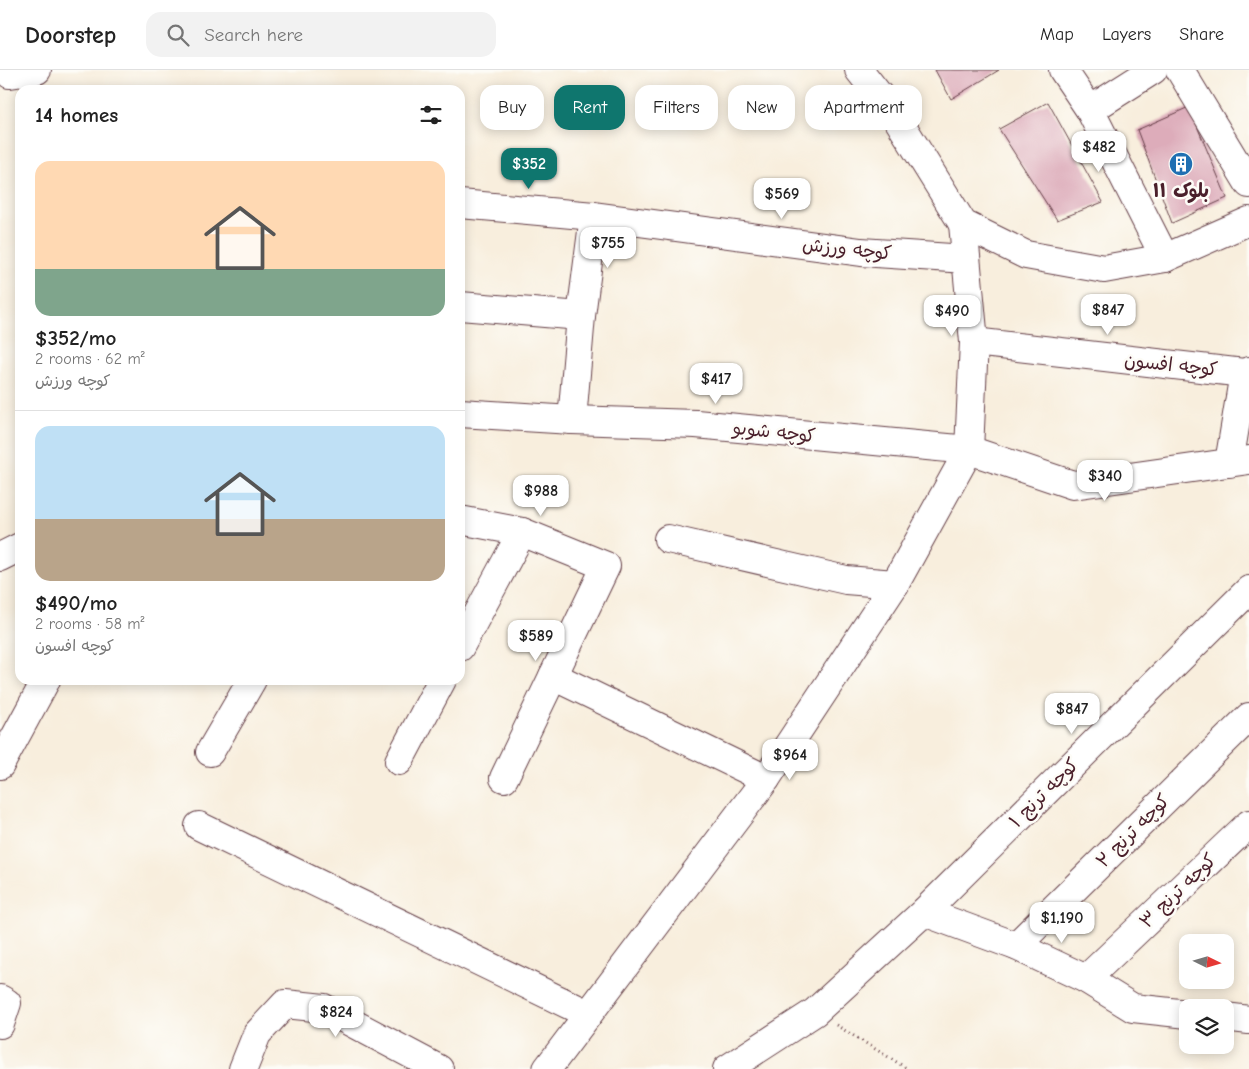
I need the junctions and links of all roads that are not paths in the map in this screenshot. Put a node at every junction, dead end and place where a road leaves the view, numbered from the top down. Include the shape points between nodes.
1 (7, 70) edge
2 (37, 70) edge
3 (859, 70) edge
4 (1063, 70) edge
5 (1153, 70) edge
6 (1180, 70) edge
7 (1090, 110) junction
8 (1249, 184) edge
9 (465, 204) edge
10 (594, 216) junction
11 (1249, 221) edge
12 (964, 224) junction
13 (1166, 258) junction
14 (966, 259) junction
15 (465, 306) edge
16 (581, 316) junction
17 (974, 342) junction
18 (1247, 372) edge
19 (465, 413) edge
20 (572, 420) junction
21 (969, 450) junction
22 (1239, 462) edge
23 (465, 521) edge
24 (522, 532) junction
25 (668, 539) dead end
26 (15, 550) edge
27 (0, 557) edge
28 (895, 584) junction
29 (1249, 590) edge
30 (465, 638) edge
31 (552, 676) junction
32 (43, 685) edge
33 (249, 685) edge
34 (439, 685) edge
35 (1249, 717) edge
36 (210, 752) dead end
37 (399, 761) dead end
38 (0, 765) edge
39 (504, 778) dead end
40 (766, 779) junction
41 (1249, 824) edge
42 (199, 826) dead end
43 (924, 912) junction
44 (1016, 946) junction
45 (1086, 979) junction
46 (0, 1000) edge
47 (1179, 1013) edge
48 (588, 1014) junction
49 (1234, 1018) edge
50 (1249, 1020) edge
51 (0, 1024) edge
52 (243, 1069) edge
53 (439, 1069) edge
54 (548, 1069) edge
55 (727, 1069) edge

1 - 2 street via 10,74
3 - 12 street via 897,118
4 - 7 street
5 - 7 street
6 - 8 street
7 - 13 street
9 - 10 street, کوچه ورزش
10 - 14 street, کوچه ورزش via 860,252
10 - 16 street
11 - 13 street
12 - 13 street via 1026,255 1104,269
12 - 14 street
14 - 17 street
15 - 16 street
16 - 20 street
17 - 18 street, کوچه افسون
17 - 21 street
18 - 22 street
19 - 20 street, کوچه شوبو
20 - 21 street, کوچه شوبو via 696,424
21 - 22 street, کوچه شوبو via 1073,485
21 - 28 street
23 - 24 street
24 - 30 street
24 - 31 street via 606,566
25 - 28 street via 846,580
26 - 27 street
28 - 40 street
29 - 43 street, کوچه ترنج ۱
31 - 39 street
31 - 40 street
32 - 38 street
33 - 36 street
34 - 37 street
35 - 44 street, کوچه ترنج ۲
40 - 48 street
41 - 45 street, کوچه ترنج ۳
42 - 48 street
43 - 44 street
43 - 55 street, کوچه ترنج ۱ via 815,1012
44 - 45 street
45 - 47 street via 1133,1008
46 - 51 street via 7,1003
48 - 54 street
49 - 50 street
52 - 53 street via 257,1034 285,1004 324,1008

